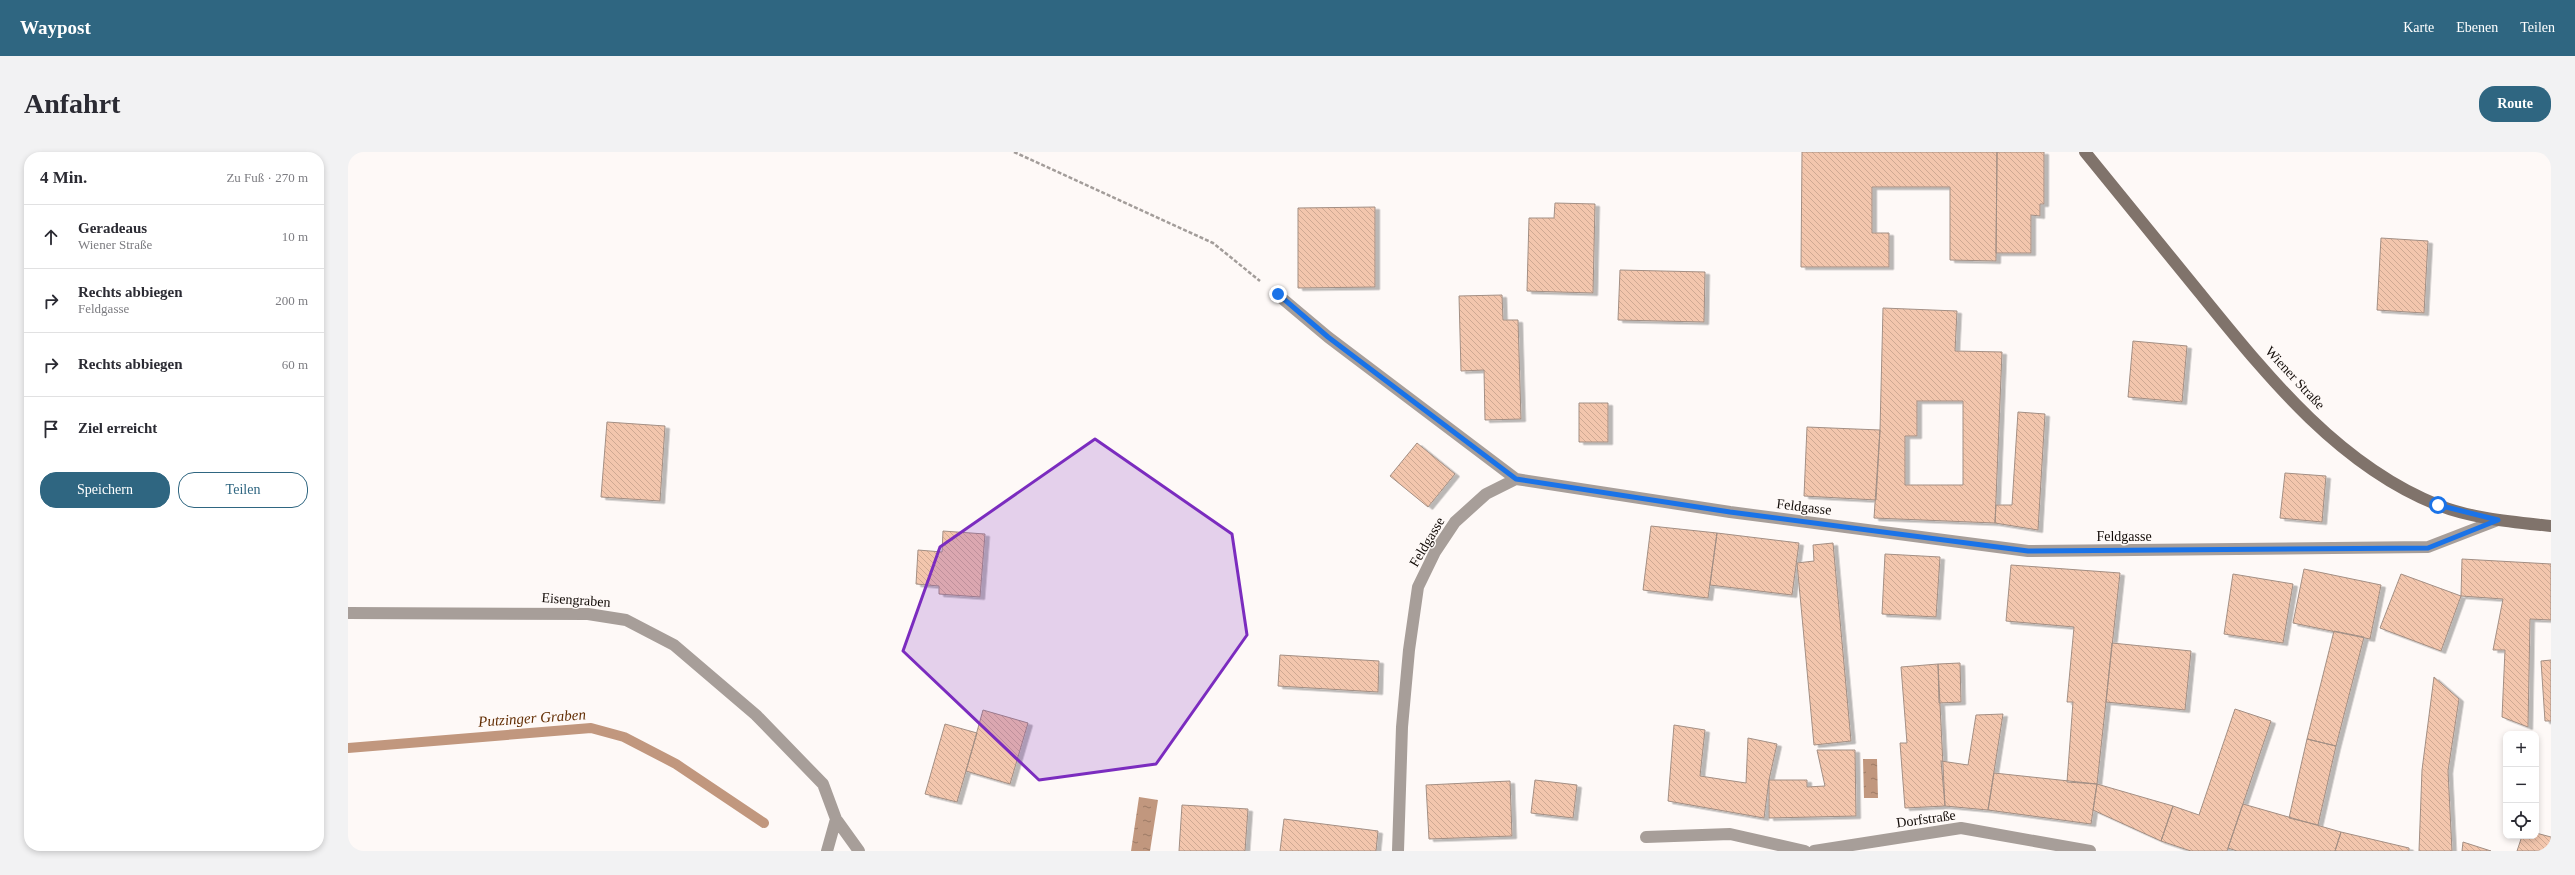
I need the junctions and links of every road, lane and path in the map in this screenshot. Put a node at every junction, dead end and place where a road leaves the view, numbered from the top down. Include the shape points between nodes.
1 (1014, 152) edge
2 (2085, 152) edge
3 (1278, 294) joint
4 (1516, 479) junction
5 (2498, 520) junction
6 (2551, 526) edge
7 (348, 613) edge
8 (836, 819) junction
9 (1646, 836) dead end
10 (827, 851) edge
11 (859, 851) edge
12 (1398, 851) edge
13 (1805, 851) edge
14 (1814, 851) edge
15 (2090, 851) edge

1 - 3 path via 1213,243
2 - 5 street, Wiener Straße via 2230,329 2293,401 2338,443 2395,483 2438,505
3 - 4 street via 1328,337
4 - 5 street, Feldgasse via 1730,512 2028,551 2428,548
4 - 12 street, Feldgasse via 1486,494 1455,522 1435,552 1418,587 1402,728
5 - 6 street, Wiener Straße
7 - 8 street, Eisengraben via 581,613 626,620 674,645 756,716 823,784
8 - 10 street
8 - 11 street, Eisengraben
9 - 13 street via 1730,834
14 - 15 street, Dorfstraße via 1961,828

